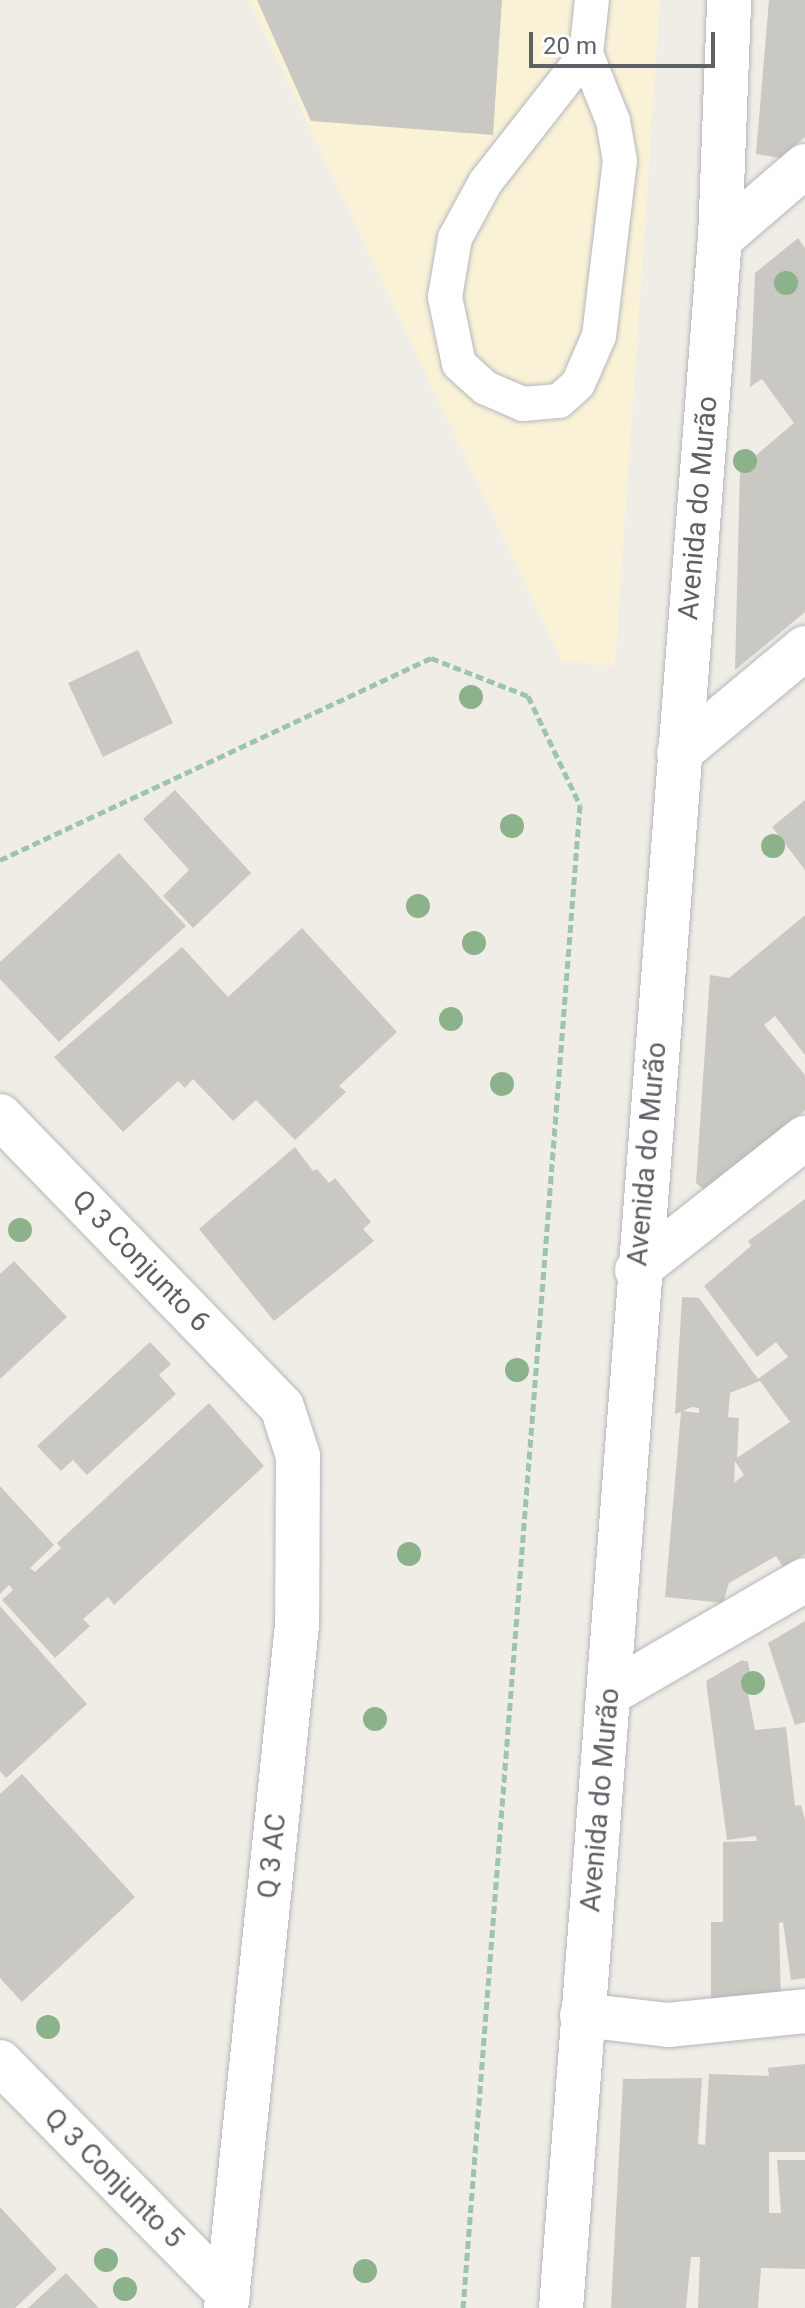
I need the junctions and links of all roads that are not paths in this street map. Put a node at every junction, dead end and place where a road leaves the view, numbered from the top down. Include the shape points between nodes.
1 (592, 0) edge
2 (729, 0) edge
3 (586, 54) junction
4 (805, 166) edge
5 (720, 239) junction
6 (805, 648) edge
7 (679, 753) junction
8 (0, 1116) edge
9 (805, 1138) edge
10 (637, 1270) junction
11 (282, 1407) joint
12 (805, 1580) edge
13 (610, 1693) junction
14 (805, 2011) edge
15 (582, 2015) junction
16 (0, 2062) edge
17 (227, 2301) edge
18 (561, 2308) edge

1 - 3 lane
2 - 5 street, Avenida do Murão
3 - 3 lane via 485,183 455,238 445,297 459,364 486,388 523,404 559,401 578,384 599,336 620,161 613,121
4 - 5 street
5 - 7 street, Avenida do Murão
6 - 7 street
7 - 10 street, Avenida do Murão
8 - 11 street, Q 3 Conjunto 6
9 - 10 street
10 - 13 street, Avenida do Murão
11 - 17 street, Q 3 AC via 298,1456 297,1625
12 - 13 street
13 - 15 street, Avenida do Murão
14 - 15 street via 668,2025
15 - 18 street, Avenida do Murão
16 - 17 street, Q 3 Conjunto 5

